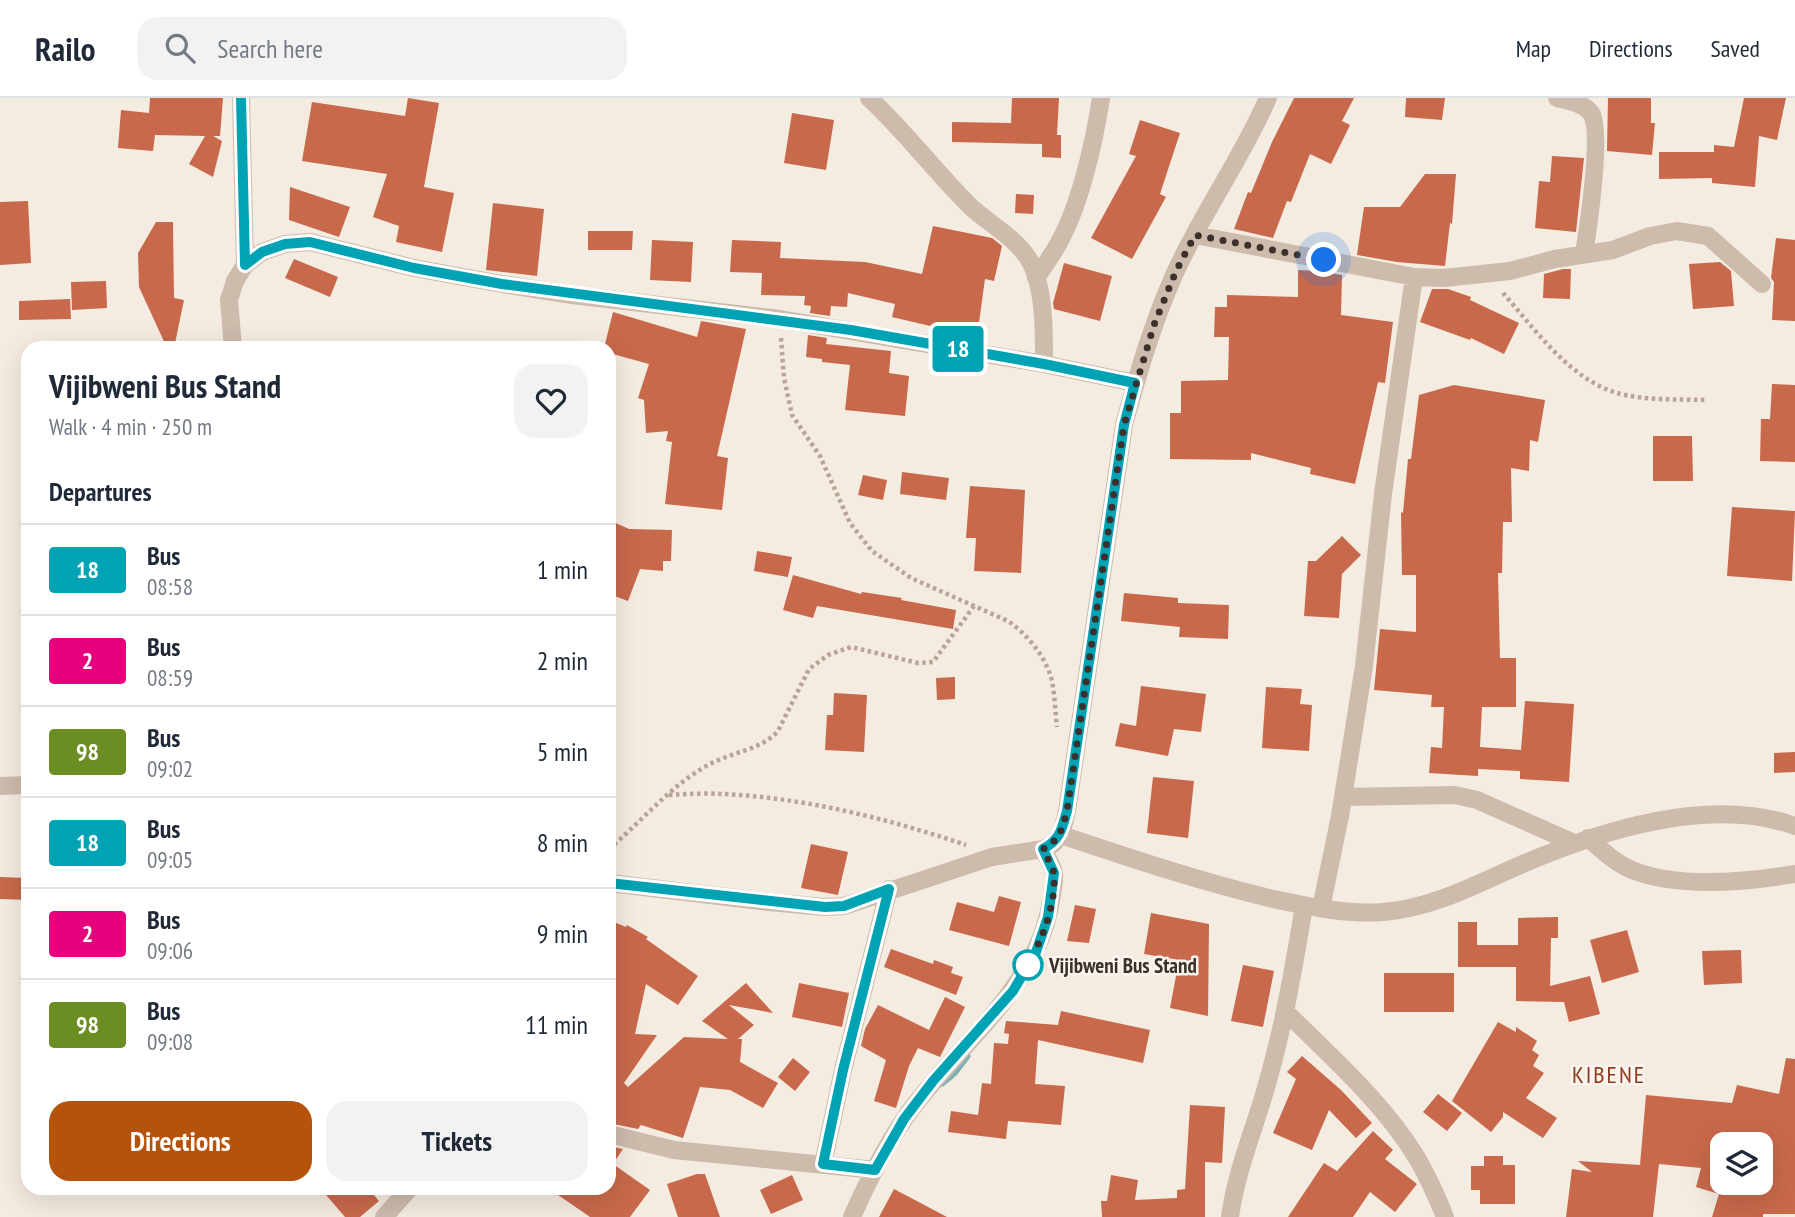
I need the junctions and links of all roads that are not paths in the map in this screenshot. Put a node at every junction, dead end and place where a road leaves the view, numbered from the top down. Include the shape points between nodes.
1 (241, 98) edge
2 (869, 98) edge
3 (1101, 98) edge
4 (1268, 98) edge
5 (1557, 98) edge
6 (1195, 235) junction
7 (1584, 254) junction
8 (245, 265) junction
9 (1414, 277) junction
10 (1036, 278) junction
11 (1762, 284) dead end
12 (232, 341) edge
13 (1044, 364) junction
14 (1135, 383) junction
15 (21, 785) edge
16 (0, 786) edge
17 (1343, 797) junction
18 (1790, 826) edge
19 (1061, 835) junction
20 (1581, 840) junction
21 (1043, 849) junction
22 (1795, 874) edge
23 (616, 884) edge
24 (889, 889) junction
25 (1313, 907) junction
26 (1286, 1012) junction
27 (616, 1136) edge
28 (823, 1164) junction
29 (875, 1170) junction
30 (404, 1195) edge
31 (384, 1217) edge
32 (852, 1217) edge
33 (1230, 1217) edge
34 (1445, 1217) edge

1 - 8 street
2 - 10 street via 972,207 1016,244
3 - 10 street via 1094,144 1073,206 1058,244
4 - 6 street
5 - 7 street via 1584,106 1595,123
6 - 9 street
6 - 14 street via 1158,314
7 - 9 street via 1486,274
7 - 11 street via 1676,231 1708,236
8 - 12 street via 229,300
8 - 13 street via 262,252 310,242 502,284 780,319
9 - 17 street
10 - 13 street via 1044,321
13 - 14 street
14 - 19 street via 1124,425
15 - 16 street
17 - 20 street via 1455,794
17 - 25 street
18 - 20 street via 1732,814 1685,817 1644,822
19 - 21 street
19 - 25 street via 1191,878
20 - 22 street via 1630,870 1679,882
20 - 25 street via 1419,906 1384,912
21 - 24 street via 1000,856
21 - 29 street via 1054,873 1048,917 1036,952 1013,991 904,1119
23 - 24 street via 825,907 844,906
24 - 28 street
25 - 26 street
26 - 33 street via 1233,1189
26 - 34 street via 1384,1112 1417,1157
27 - 28 street via 674,1150
28 - 29 street
29 - 32 street
30 - 31 street

